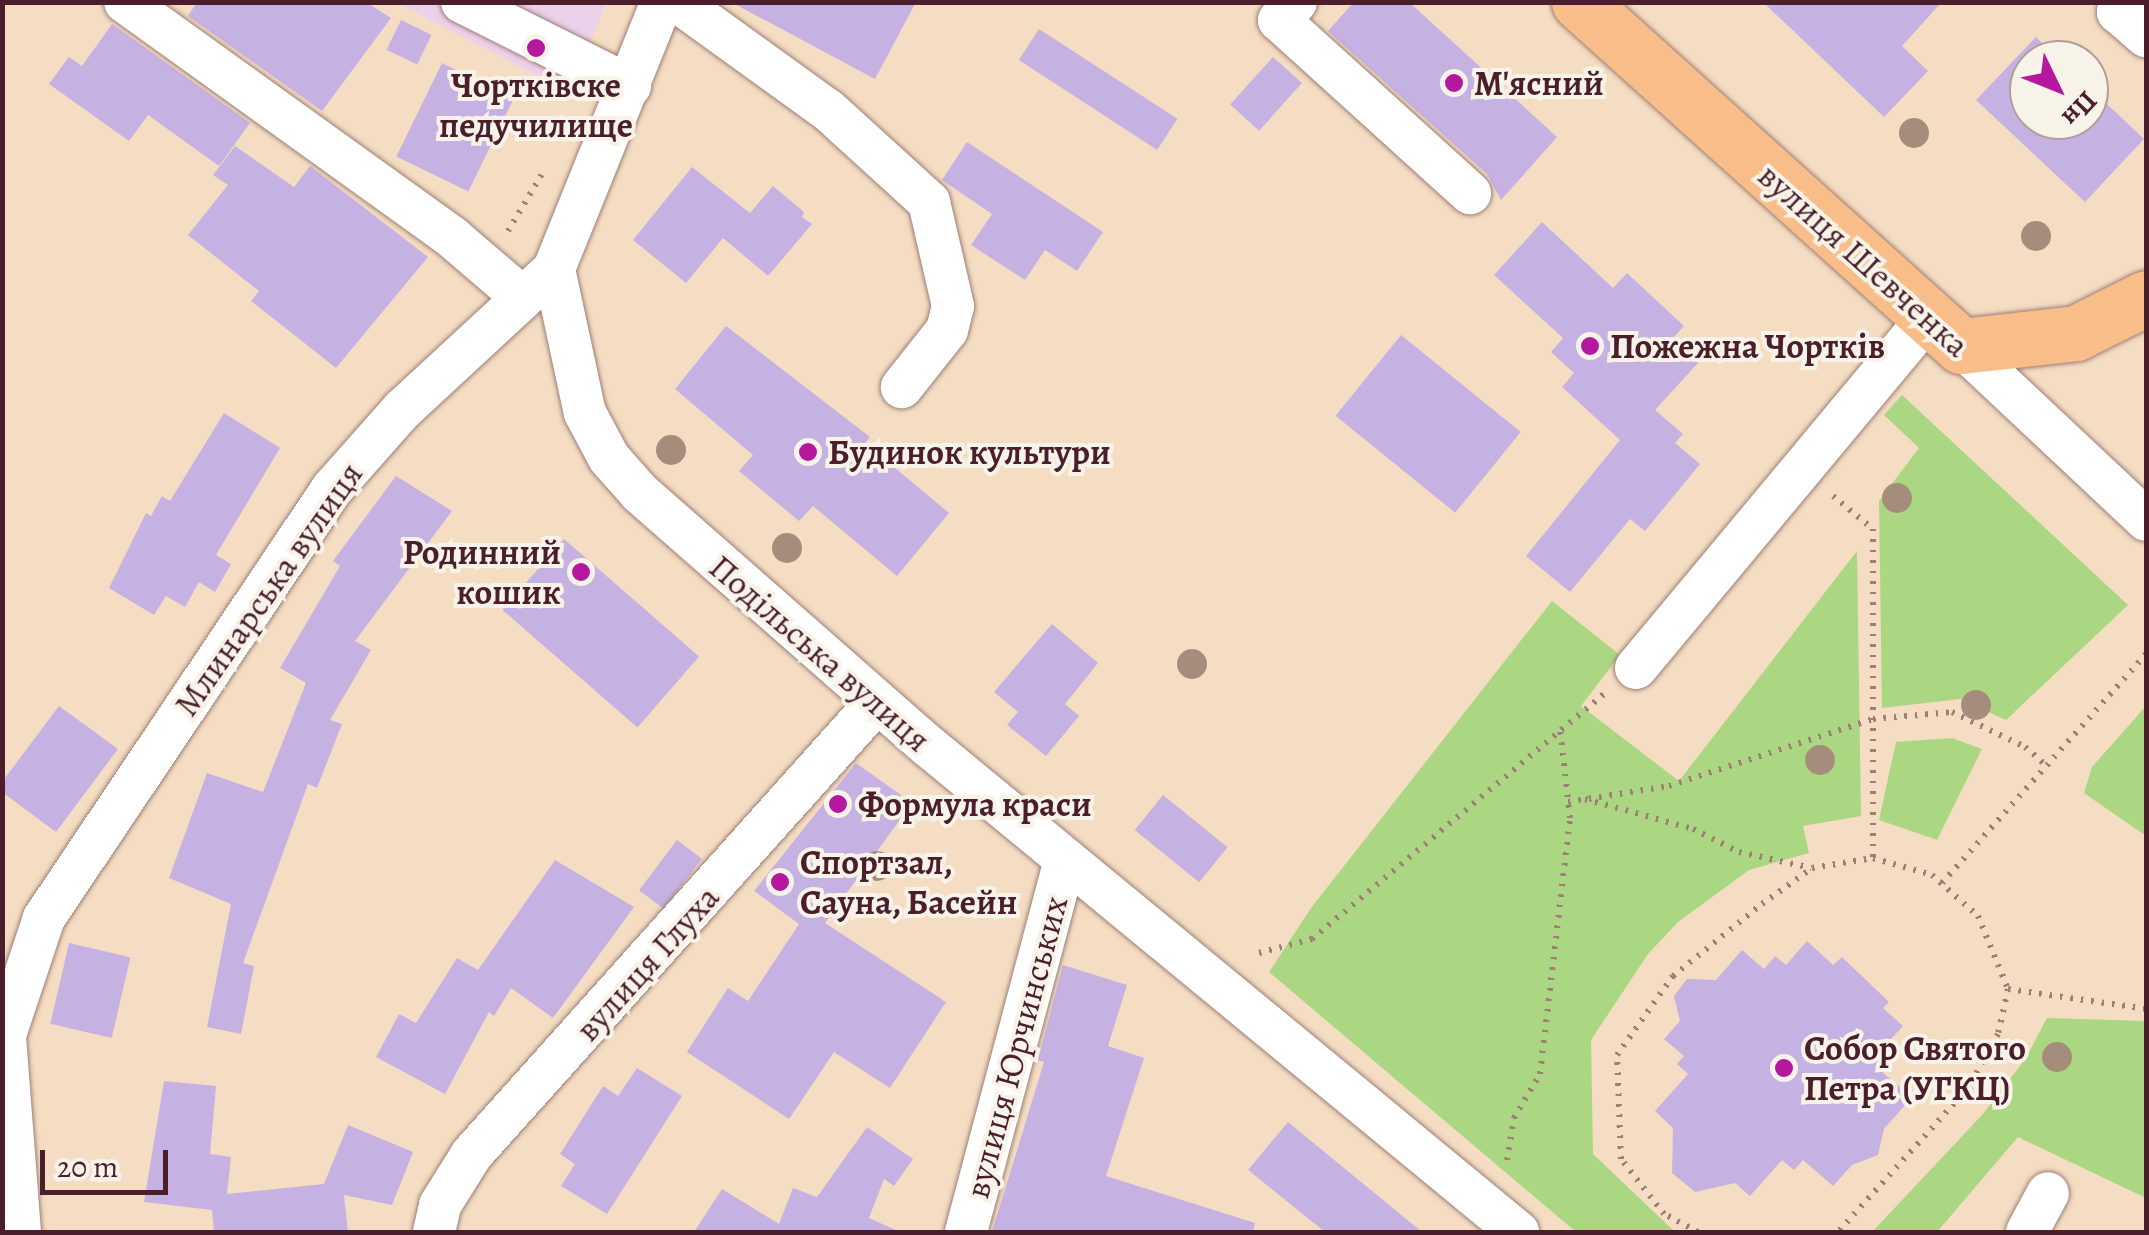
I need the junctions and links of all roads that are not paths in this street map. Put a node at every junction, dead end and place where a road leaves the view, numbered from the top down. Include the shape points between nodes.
1 (125, 2) edge
2 (462, 2) edge
3 (662, 2) edge
4 (678, 2) edge
5 (1579, 2) edge
6 (2126, 2) edge
7 (1276, 8) edge
8 (2146, 36) edge
9 (630, 86) junction
10 (1470, 193) dead end
11 (554, 269) junction
12 (523, 298) junction
13 (2146, 298) edge
14 (1945, 332) junction
15 (902, 387) dead end
16 (2146, 520) edge
17 (1636, 668) road end
18 (877, 702) junction
19 (1065, 860) junction
20 (2048, 1193) dead end
21 (20, 1232) edge
22 (434, 1232) edge
23 (966, 1232) edge
24 (1518, 1232) edge
25 (2027, 1232) edge

1 - 12 street via 423,215
2 - 9 street
3 - 9 street, Млинарська вулиця
4 - 15 street via 828,110 929,202 953,293 952,318
5 - 14 main road, вулиця Шевченка
6 - 8 street via 2118,12
7 - 10 street
9 - 11 street, Млинарська вулиця
11 - 12 street, Млинарська вулиця
11 - 18 street, Подільська вулиця via 578,392 609,458 675,527
12 - 21 street, Млинарська вулиця via 402,410 332,489 44,918 4,1035
13 - 14 main road via 2076,333
14 - 16 street, вулиця Шевченка
14 - 17 street via 1801,470
18 - 19 street, Подільська вулиця
18 - 22 street, вулиця Глуха via 472,1154 440,1205
19 - 23 street, вулиця Юрчинських
19 - 24 street, Подільська вулиця
20 - 25 street

